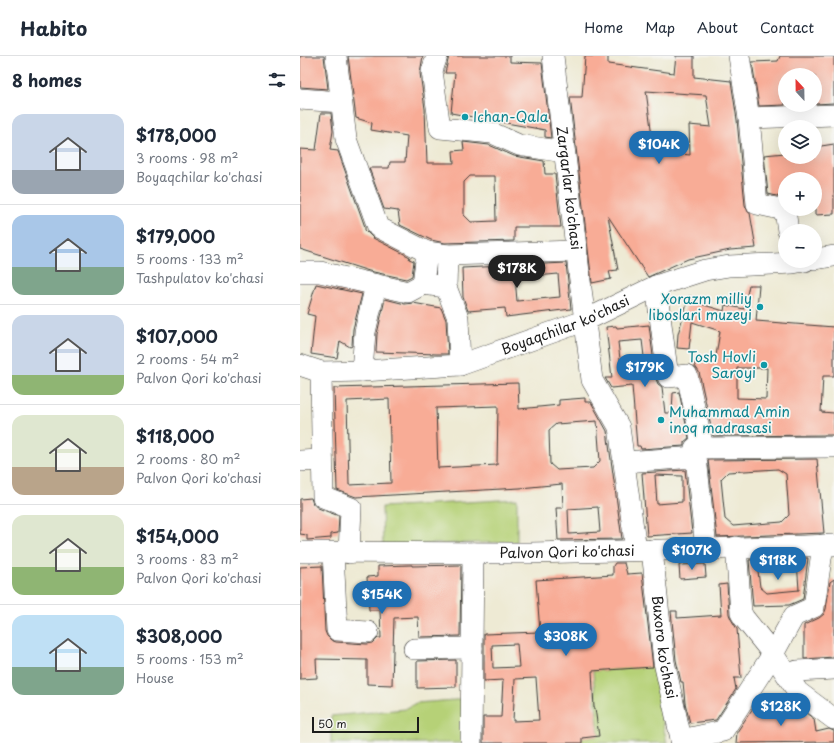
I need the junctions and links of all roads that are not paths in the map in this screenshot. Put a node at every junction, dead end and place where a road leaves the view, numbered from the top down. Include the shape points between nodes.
1 (336, 56) edge
2 (437, 56) edge
3 (553, 56) edge
4 (739, 56) edge
5 (300, 99) edge
6 (341, 102) junction
7 (834, 115) edge
8 (749, 118) junction
9 (564, 152) junction
10 (787, 224) edge
11 (576, 251) junction
12 (437, 254) junction
13 (834, 256) edge
14 (822, 258) edge
15 (778, 263) edge
16 (300, 272) edge
17 (423, 284) junction
18 (376, 285) junction
19 (656, 286) junction
20 (446, 288) junction
21 (584, 321) junction
22 (300, 365) edge
23 (460, 365) junction
24 (362, 371) junction
25 (321, 372) junction
26 (834, 447) edge
27 (700, 453) junction
28 (322, 460) junction
29 (300, 461) edge
30 (624, 462) junction
31 (828, 545) edge
32 (736, 547) junction
33 (706, 549) junction
34 (644, 550) junction
35 (300, 552) edge
36 (341, 553) junction
37 (473, 553) junction
38 (368, 632) dead end
39 (472, 648) junction
40 (414, 649) dead end
41 (773, 654) junction
42 (834, 669) edge
43 (797, 671) dead end
44 (834, 719) edge
45 (681, 741) edge
46 (471, 743) edge

1 - 6 street
2 - 9 street via 432,71 440,128 492,133 519,145
3 - 9 street, Zargarlar ko'chasi
4 - 8 street
5 - 6 street
6 - 12 street via 346,139 378,227
7 - 8 street
8 - 10 street via 757,204 785,210
9 - 11 street, Zargarlar ko'chasi
11 - 12 street
11 - 21 street, Zargarlar ko'chasi
12 - 17 street
12 - 20 street
13 - 14 street
15 - 19 street, Boyaqchilar ko'chasi via 705,270
16 - 18 street via 320,272
17 - 18 street via 408,292
17 - 20 street
18 - 24 street via 365,332
19 - 21 street, Boyaqchilar ko'chasi
19 - 27 street via 668,377 687,375
20 - 23 street via 458,318
21 - 23 street, Boyaqchilar ko'chasi
21 - 30 street, Zargarlar ko'chasi via 592,380 619,427
22 - 25 street, Boyaqchilar ko'chasi
23 - 24 street, Boyaqchilar ko'chasi
24 - 25 street, Boyaqchilar ko'chasi
25 - 28 street
26 - 27 street
27 - 30 street
27 - 33 street
28 - 29 street
28 - 36 street via 323,497 351,508
30 - 34 street, Buxoro ko'chasi
31 - 32 street, Palvon Qori ko'chasi
31 - 41 street via 814,607 794,616
32 - 33 street, Palvon Qori ko'chasi
32 - 41 street via 741,613
33 - 34 street, Palvon Qori ko'chasi
34 - 37 street, Palvon Qori ko'chasi
34 - 45 street, Buxoro ko'chasi
35 - 36 street, Palvon Qori ko'chasi
36 - 37 street, Palvon Qori ko'chasi
36 - 38 street via 337,630
37 - 39 street
39 - 40 street
39 - 46 street
41 - 44 street via 798,692
41 - 45 street via 723,731
42 - 43 street

